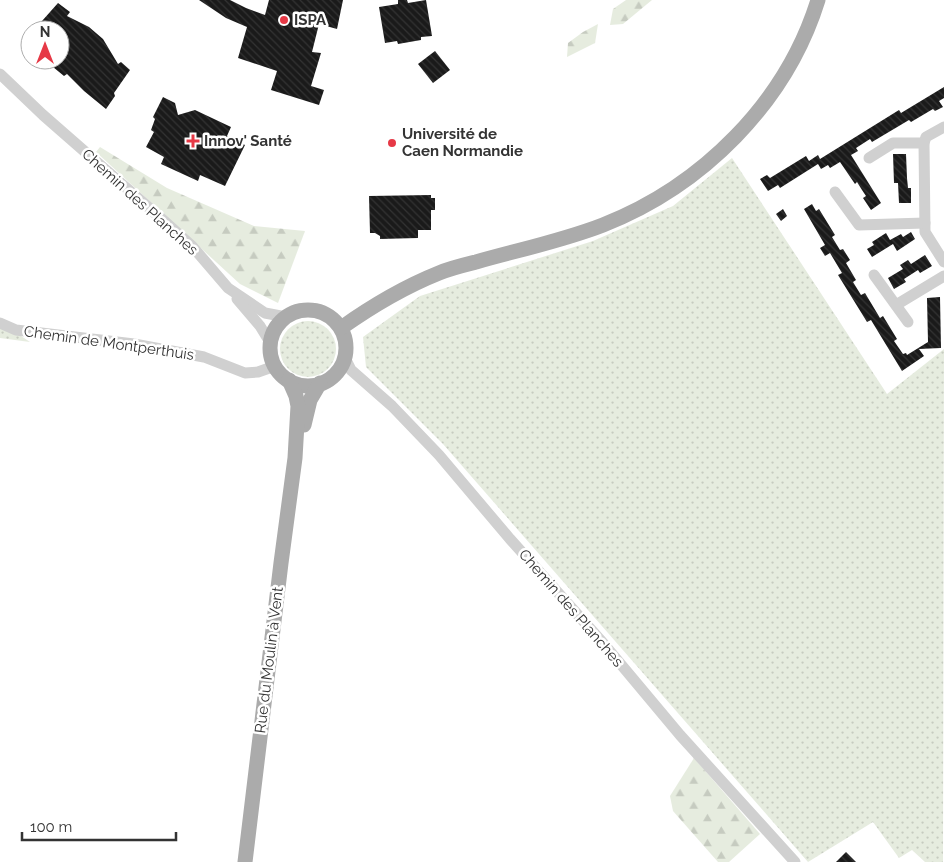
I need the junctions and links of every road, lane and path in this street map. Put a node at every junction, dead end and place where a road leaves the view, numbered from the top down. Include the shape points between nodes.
1 (818, 0) edge
2 (0, 74) edge
3 (944, 127) edge
4 (924, 143) junction
5 (869, 158) dead end
6 (835, 192) dead end
7 (925, 223) junction
8 (944, 262) edge
9 (874, 275) dead end
10 (944, 276) edge
11 (228, 288) junction
12 (896, 305) junction
13 (286, 317) junction
14 (908, 322) dead end
15 (0, 323) edge
16 (341, 328) junction
17 (271, 344) junction
18 (345, 358) junction
19 (275, 366) junction
20 (290, 380) junction
21 (320, 383) junction
22 (296, 458) junction
23 (245, 862) edge
24 (795, 862) edge

1 - 16 main road via 800,45 765,102 731,142 698,171 649,204 602,225 433,275 403,289
2 - 11 street, Chemin des Planches via 43,116 192,246
3 - 4 street via 926,137
4 - 5 street via 893,143
4 - 7 street
6 - 7 street via 859,225
7 - 8 street via 925,232
9 - 12 street
10 - 12 street
11 - 13 street, Chemin des Planches via 265,313
11 - 17 street
12 - 14 street
13 - 16 main road via 300,311 318,311 335,320
13 - 17 main road via 278,324
15 - 19 street, Chemin de Montperthuis via 16,330 134,344 204,357 245,373
16 - 18 main road via 346,342
17 - 19 main road
18 - 21 main road via 332,377
18 - 24 street, Chemin des Planches via 352,370 440,455 680,735
19 - 20 main road
20 - 21 main road via 308,385
20 - 22 main road via 298,406
21 - 22 main road via 310,400
22 - 23 main road, Rue du Moulin à Vent

